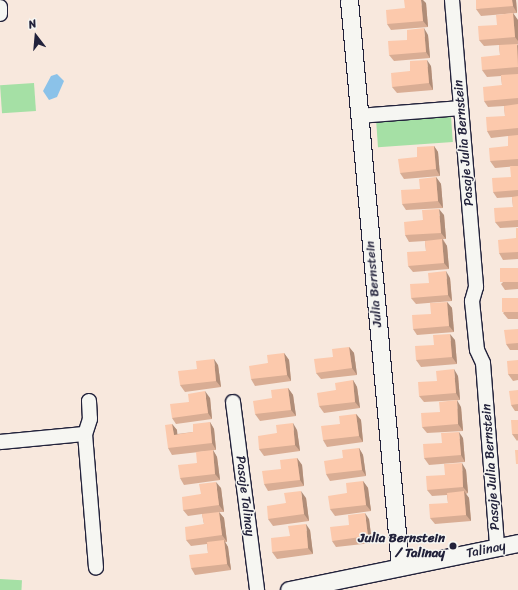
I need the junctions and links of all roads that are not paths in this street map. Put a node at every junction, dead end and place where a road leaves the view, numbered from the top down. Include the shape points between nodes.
1 (349, 0) edge
2 (452, 0) edge
3 (0, 7) edge
4 (0, 14) edge
5 (461, 108) junction
6 (359, 116) junction
7 (89, 401) dead end
8 (233, 402) dead end
9 (85, 434) junction
10 (0, 442) edge
11 (518, 543) edge
12 (497, 548) junction
13 (400, 567) junction
14 (96, 568) dead end
15 (257, 590) edge
16 (289, 590) edge

1 - 6 street, Julia Bernstein
2 - 5 street, Pasaje Julia Bernstein
3 - 4 street
5 - 6 street
5 - 12 street, Pasaje Julia Bernstein via 476,287 481,300 486,348 483,363
6 - 13 street, Julia Bernstein
7 - 9 street via 90,418
8 - 15 street, Pasaje Talinay
9 - 10 street
9 - 14 street
11 - 12 street, Talinay
12 - 13 street, Talinay
13 - 16 street, Talinay

